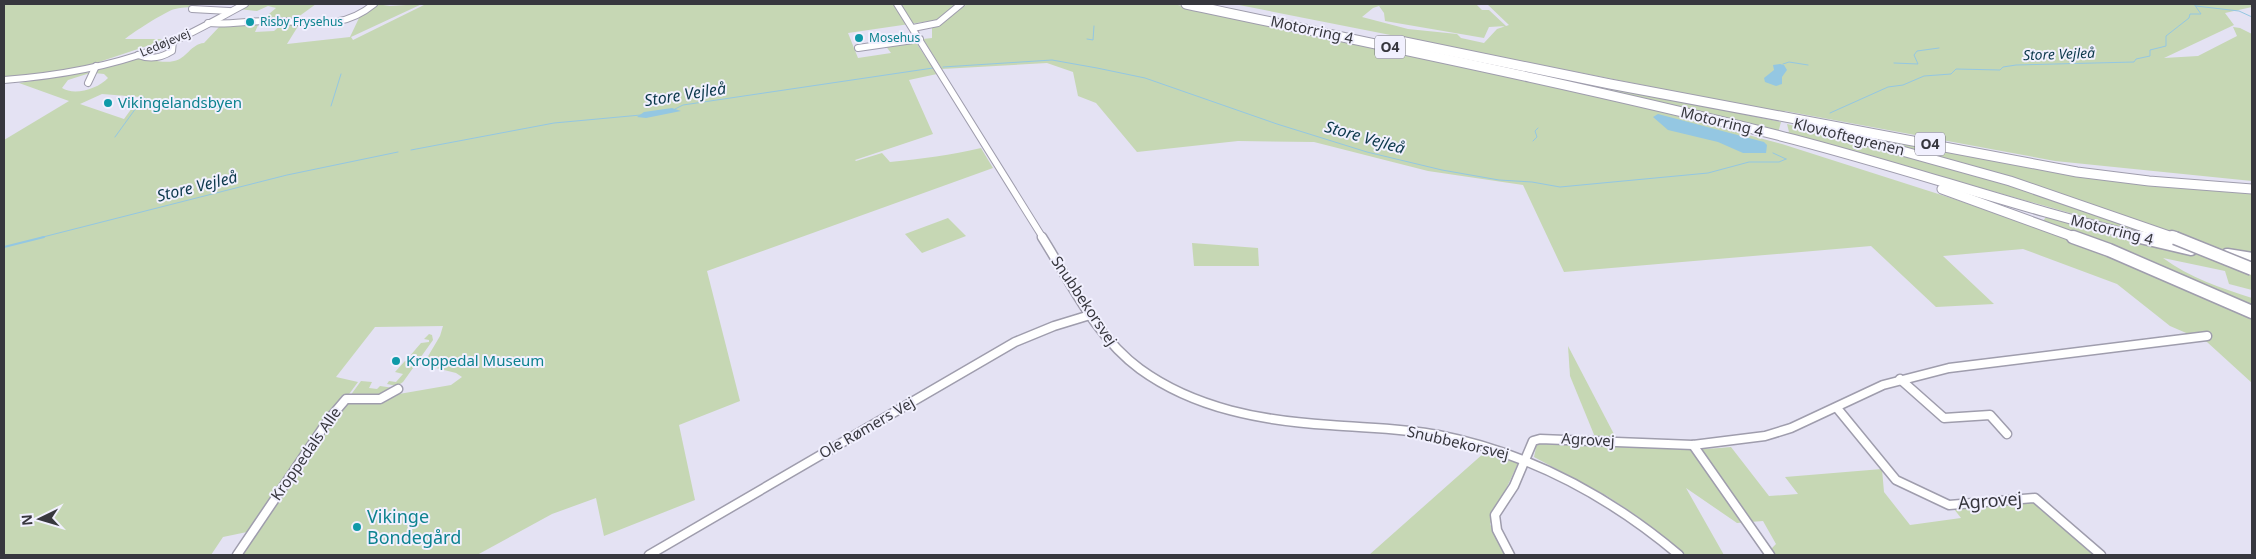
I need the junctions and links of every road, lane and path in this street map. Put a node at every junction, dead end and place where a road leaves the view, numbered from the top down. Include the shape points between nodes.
1 (245, 4) edge
2 (374, 4) edge
3 (898, 4) edge
4 (961, 4) edge
5 (1186, 4) edge
6 (1216, 4) edge
7 (192, 9) dead end
8 (231, 11) junction
9 (208, 23) junction
10 (914, 28) junction
11 (920, 39) junction
12 (174, 41) junction
13 (858, 48) dead end
14 (138, 55) junction
15 (96, 66) junction
16 (4, 80) edge
17 (88, 84) dead end
18 (1610, 84) junction
19 (1750, 130) junction
20 (2252, 189) edge
21 (2252, 259) edge
22 (2252, 269) edge
23 (2252, 312) edge
24 (1090, 315) junction
25 (2207, 336) dead end
26 (1900, 380) junction
27 (398, 389) dead end
28 (1837, 408) junction
29 (2007, 434) dead end
30 (1693, 445) junction
31 (1525, 460) junction
32 (238, 555) edge
33 (649, 555) edge
34 (1510, 555) edge
35 (1679, 555) edge
36 (1770, 555) edge
37 (2101, 555) edge

1 - 8 street, Ledøjevej
2 - 9 street via 361,16 326,24 270,21 231,25
3 - 10 street, Snubbekorsvej
4 - 10 street via 938,23
5 - 19 highway, Motorring 4 / O4 via 1532,78
6 - 18 highway, Motorring 4 / O4
7 - 8 street, Ledøjevej
8 - 9 street, Ledøjevej
9 - 12 street, Ledøjevej
10 - 11 street, Snubbekorsvej
11 - 13 street
11 - 24 street, Snubbekorsvej
12 - 14 street, Ledøjevej
12 - 14 street via 172,51 163,56 150,60
14 - 15 street, Ledøjevej
15 - 16 street, Ledøjevej via 48,76
15 - 17 street
18 - 20 highway, Motorring 4 / O4 via 2077,172 2149,182
18 - 22 highway, Klovtoftegrenen, bridge via 1808,126 1934,158 2042,190
19 - 21 highway, Motorring 4 / O4 via 2107,229
19 - 23 highway, Klovtoftegrenen via 1912,179 2010,213 2141,263
24 - 31 street, Snubbekorsvej via 1114,348 1152,378 1208,404 1256,417 1292,422 1438,435
24 - 33 street, Ole Rømers Vej via 1015,342
25 - 26 street, Agrovej via 1948,368
26 - 28 street, Agrovej
26 - 29 street via 1944,418 1990,415
27 - 32 street, Kroppedals Alle via 380,399 346,399 329,419
28 - 30 street, Agrovej via 1765,436
28 - 37 street, Agrovej via 1896,480 1950,505 2035,498
30 - 31 street, Agrovej via 1545,438 1533,442
30 - 36 street
31 - 34 street, Snubbekorsvej via 1514,486 1495,515 1496,530
31 - 35 street, Snubbekorsvej via 1602,498 1638,521

